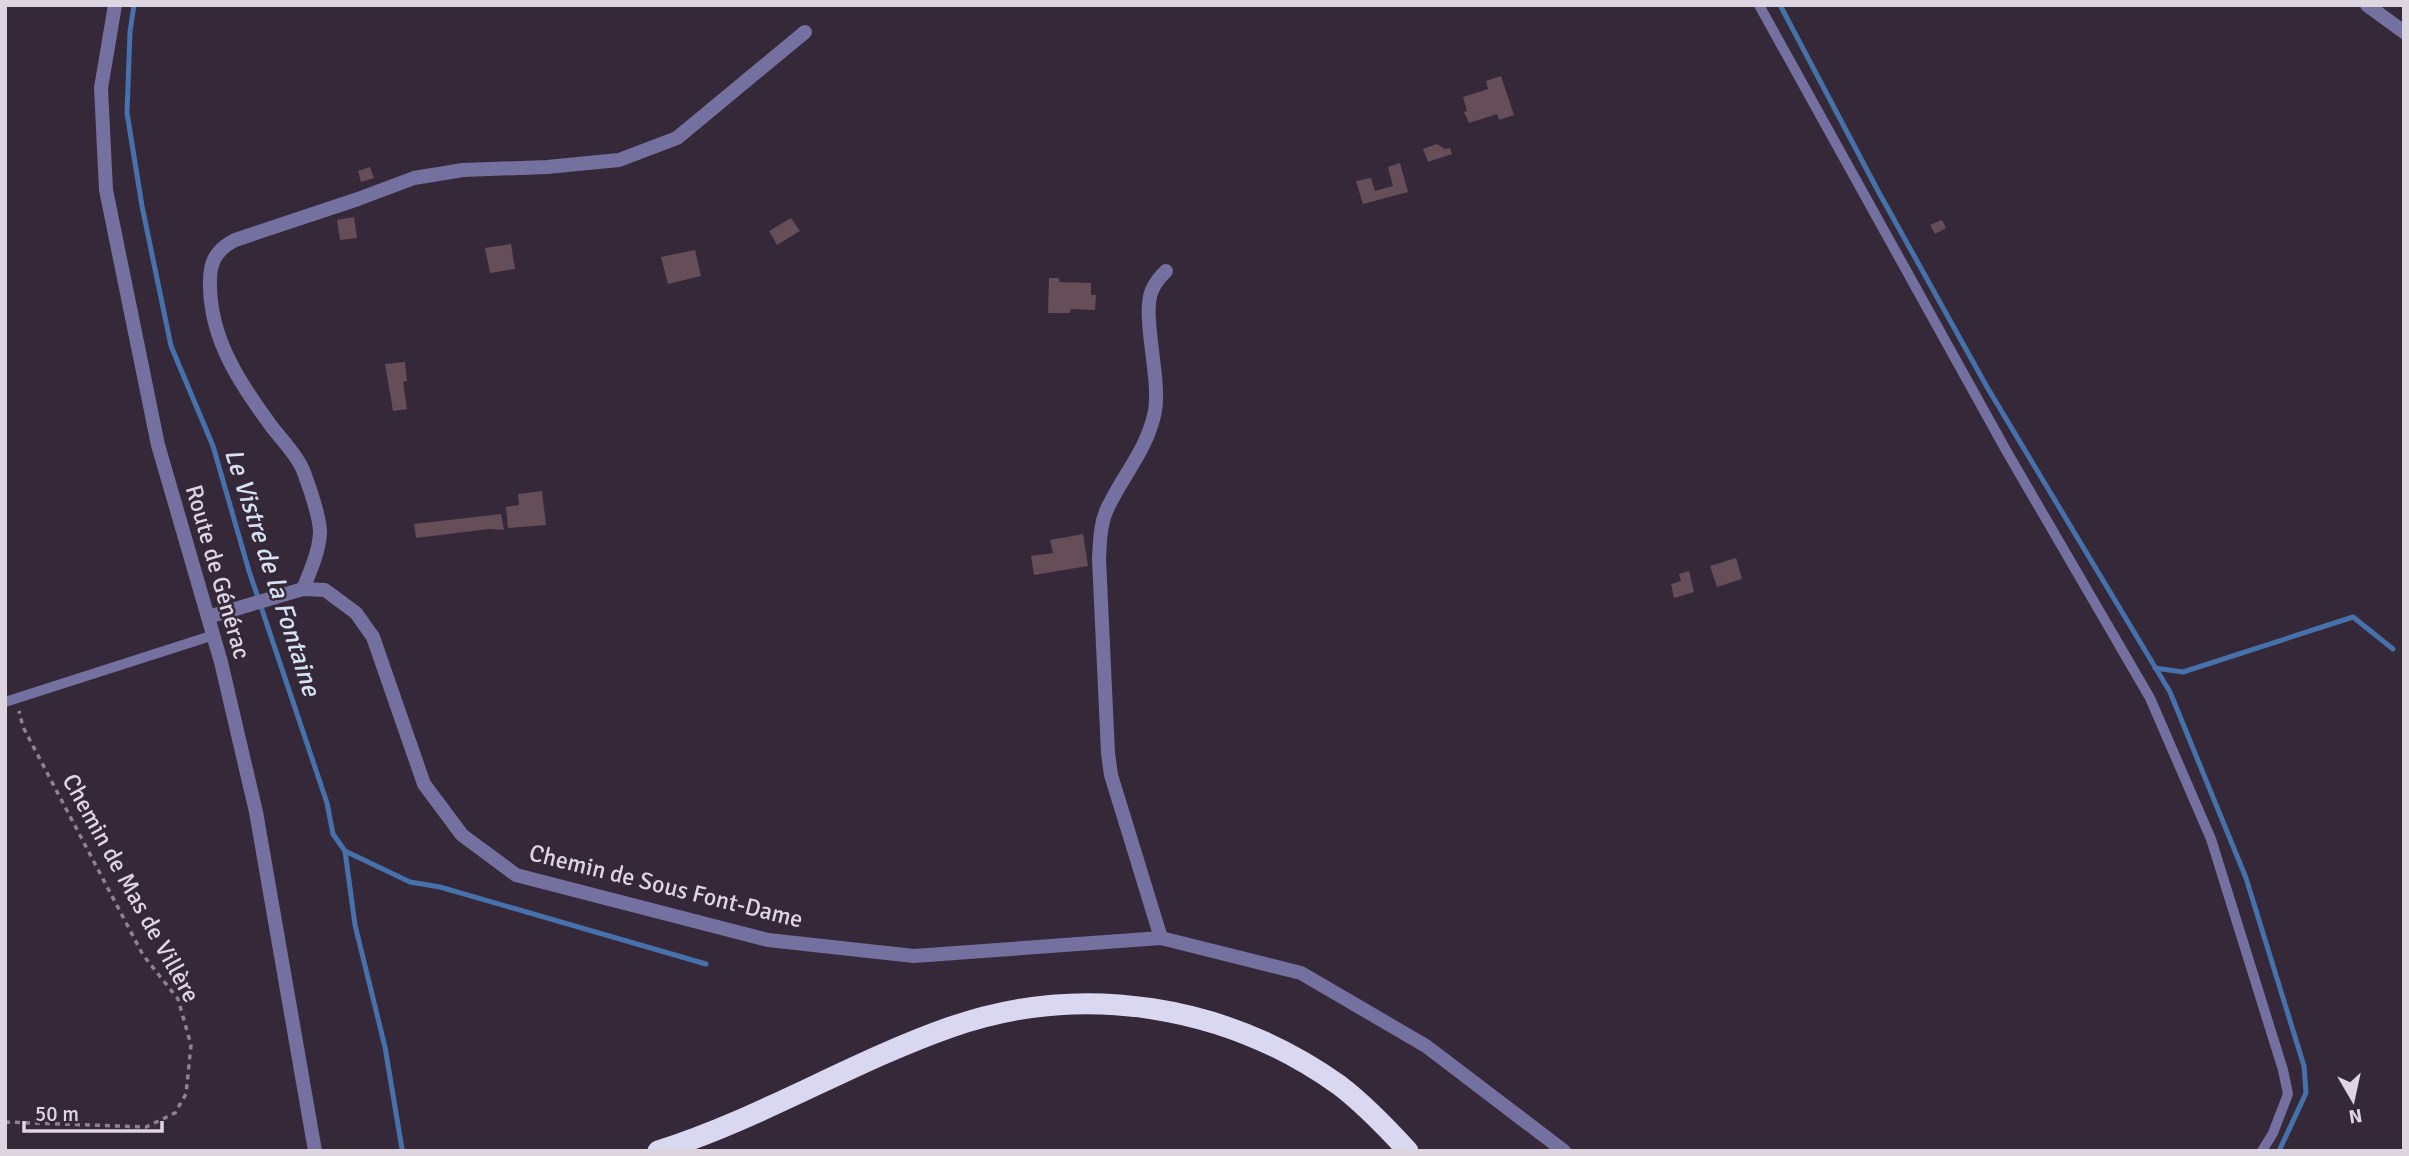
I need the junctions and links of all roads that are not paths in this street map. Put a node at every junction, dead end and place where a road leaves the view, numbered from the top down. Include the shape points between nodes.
1 (115, 5) edge
2 (1759, 5) edge
3 (2367, 5) edge
4 (805, 32) dead end
5 (2404, 32) edge
6 (1166, 271) dead end
7 (303, 589) junction
8 (208, 617) junction
9 (214, 635) junction
10 (11, 699) edge
11 (1161, 938) junction
12 (315, 1151) edge
13 (658, 1151) edge
14 (1408, 1151) edge
15 (1564, 1151) edge
16 (2262, 1151) edge

1 - 8 street, Route de Générac via 101,88 106,190 158,445
2 - 16 lane via 2007,452 2150,698 2182,769 2211,839 2286,1082 2288,1094
3 - 5 street
4 - 7 street via 677,138 619,160 463,170 414,178 222,247 209,269 210,307 226,357 251,400 302,467 320,532
6 - 11 street via 1151,290 1148,314 1157,380 1155,410 1143,450 1107,508 1098,559 1111,775
7 - 8 street
7 - 11 street, Chemin de Sous Font-Dame via 325,590 356,613 373,637 424,784 462,835 516,875 768,940 914,956
8 - 9 street, Route de Générac
9 - 10 lane
9 - 12 street, Route de Générac via 257,812
11 - 15 street, Chemin de Sous Font-Dame via 1301,973 1426,1046
13 - 14 highway via 728,1126 952,1027 1039,1006 1116,1004 1198,1017 1272,1044 1341,1087

